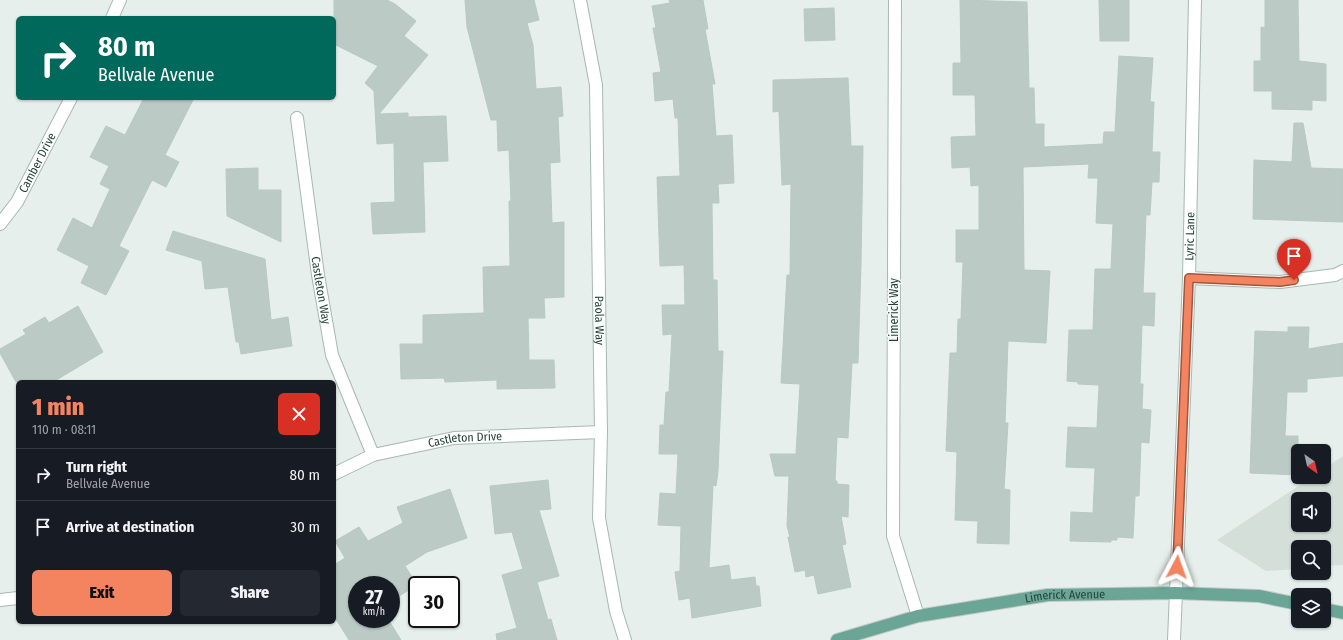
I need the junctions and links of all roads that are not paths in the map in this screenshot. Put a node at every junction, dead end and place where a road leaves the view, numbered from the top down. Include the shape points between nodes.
1 (120, 0) edge
2 (580, 0) edge
3 (895, 0) edge
4 (1195, 0) edge
5 (113, 16) edge
6 (70, 100) edge
7 (297, 118) dead end
8 (0, 224) edge
9 (1343, 271) edge
10 (1189, 278) junction
11 (601, 432) junction
12 (373, 455) junction
13 (336, 473) edge
14 (1175, 593) junction
15 (16, 598) edge
16 (0, 600) edge
17 (1291, 603) edge
18 (1331, 610) edge
19 (1343, 613) edge
20 (918, 616) junction
21 (625, 640) edge
22 (837, 640) edge
23 (1174, 640) edge

1 - 5 street
2 - 11 street, Paola Way via 596,85
3 - 20 street, Limerick Way via 894,536
4 - 10 street, Lyric Lane
6 - 8 street, Camber Drive via 17,202
7 - 12 street, Castleton Way via 318,275 332,355
9 - 10 street via 1335,275 1280,282
10 - 14 street, Lyric Lane
11 - 12 street, Castleton Drive via 454,438
11 - 21 street, Paola Way via 599,518 616,611
12 - 13 street, Castleton Drive
14 - 17 main road, Limerick Avenue via 1259,596
14 - 20 main road, Limerick Avenue via 1048,595
14 - 23 street, Lyric Lane
15 - 16 street
18 - 19 main road
20 - 22 main road, Limerick Avenue

